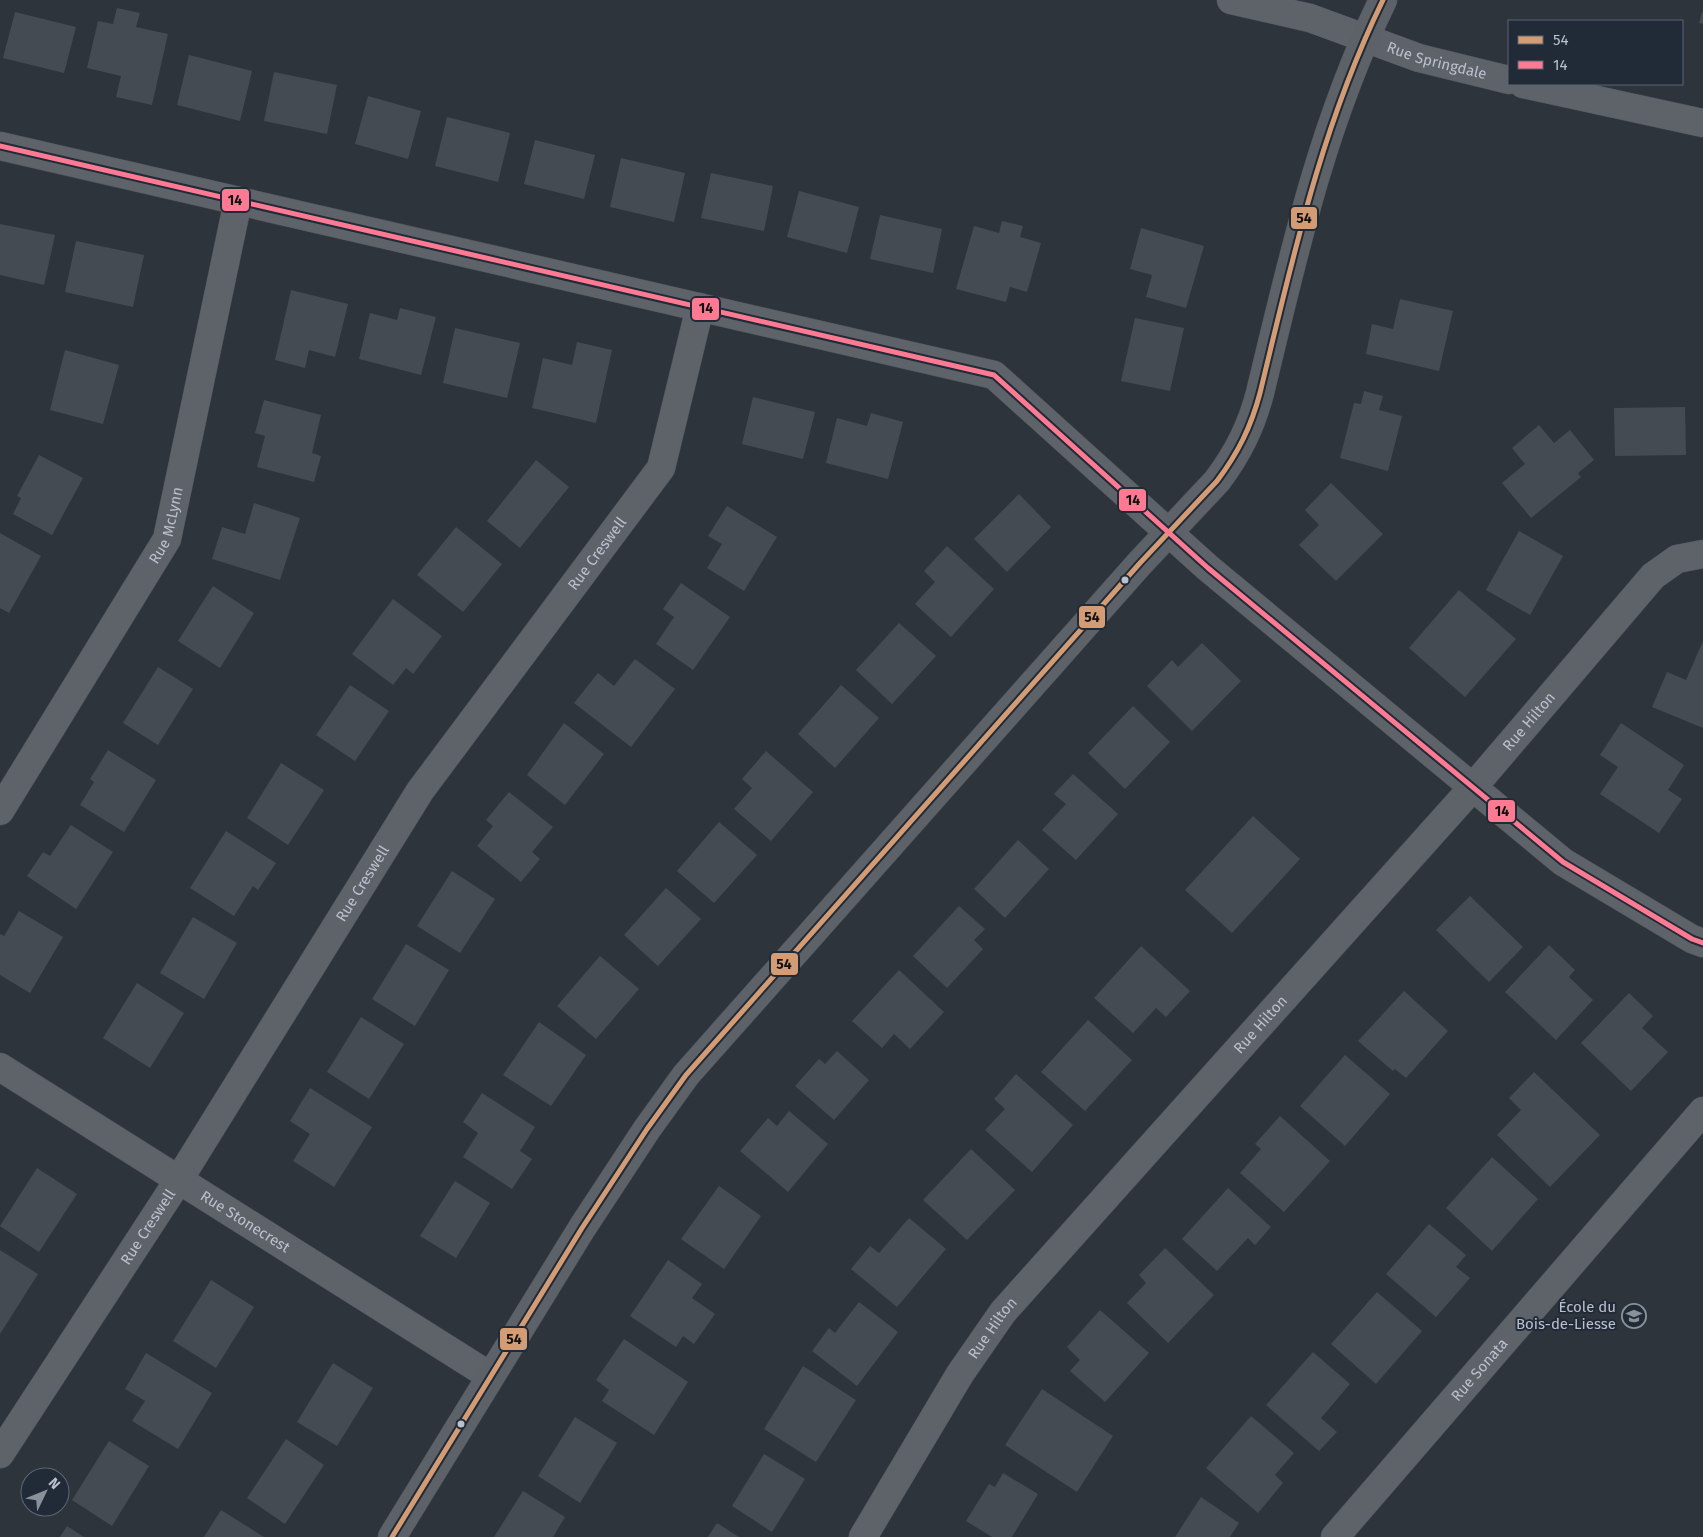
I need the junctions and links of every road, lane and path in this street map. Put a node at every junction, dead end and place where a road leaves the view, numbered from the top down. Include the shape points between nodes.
1 (1231, 0) edge
2 (1383, 0) edge
3 (1366, 38) junction
4 (1508, 80) edge
5 (1528, 85) edge
6 (1703, 122) edge
7 (0, 146) edge
8 (238, 201) junction
9 (700, 307) junction
10 (1168, 533) junction
11 (1703, 554) edge
12 (1474, 786) junction
13 (0, 811) edge
14 (1703, 943) edge
15 (0, 1068) edge
16 (1703, 1111) edge
17 (178, 1181) junction
18 (490, 1376) junction
19 (0, 1454) edge
20 (392, 1537) edge
21 (863, 1537) edge
22 (1335, 1537) edge

1 - 3 street, Rue Springdale via 1310,18
2 - 3 street
3 - 4 street, Rue Springdale via 1419,58
3 - 10 street via 1337,106 1318,163 1260,393 1246,435 1236,456 1217,481
5 - 6 street
7 - 8 street
8 - 9 street
8 - 13 street, Rue McLynn via 167,539
9 - 10 street via 994,376
9 - 17 street, Rue Creswell via 661,468 420,791
10 - 12 street
10 - 18 street via 686,1075 631,1152
11 - 12 street, Rue Hilton via 1677,559 1653,576
12 - 14 street via 1563,862
12 - 21 street, Rue Hilton via 1003,1312 960,1374
15 - 17 street, Rue Stonecrest
16 - 22 street, Rue Sonata
17 - 18 street, Rue Stonecrest
17 - 19 street, Rue Creswell
18 - 20 street

